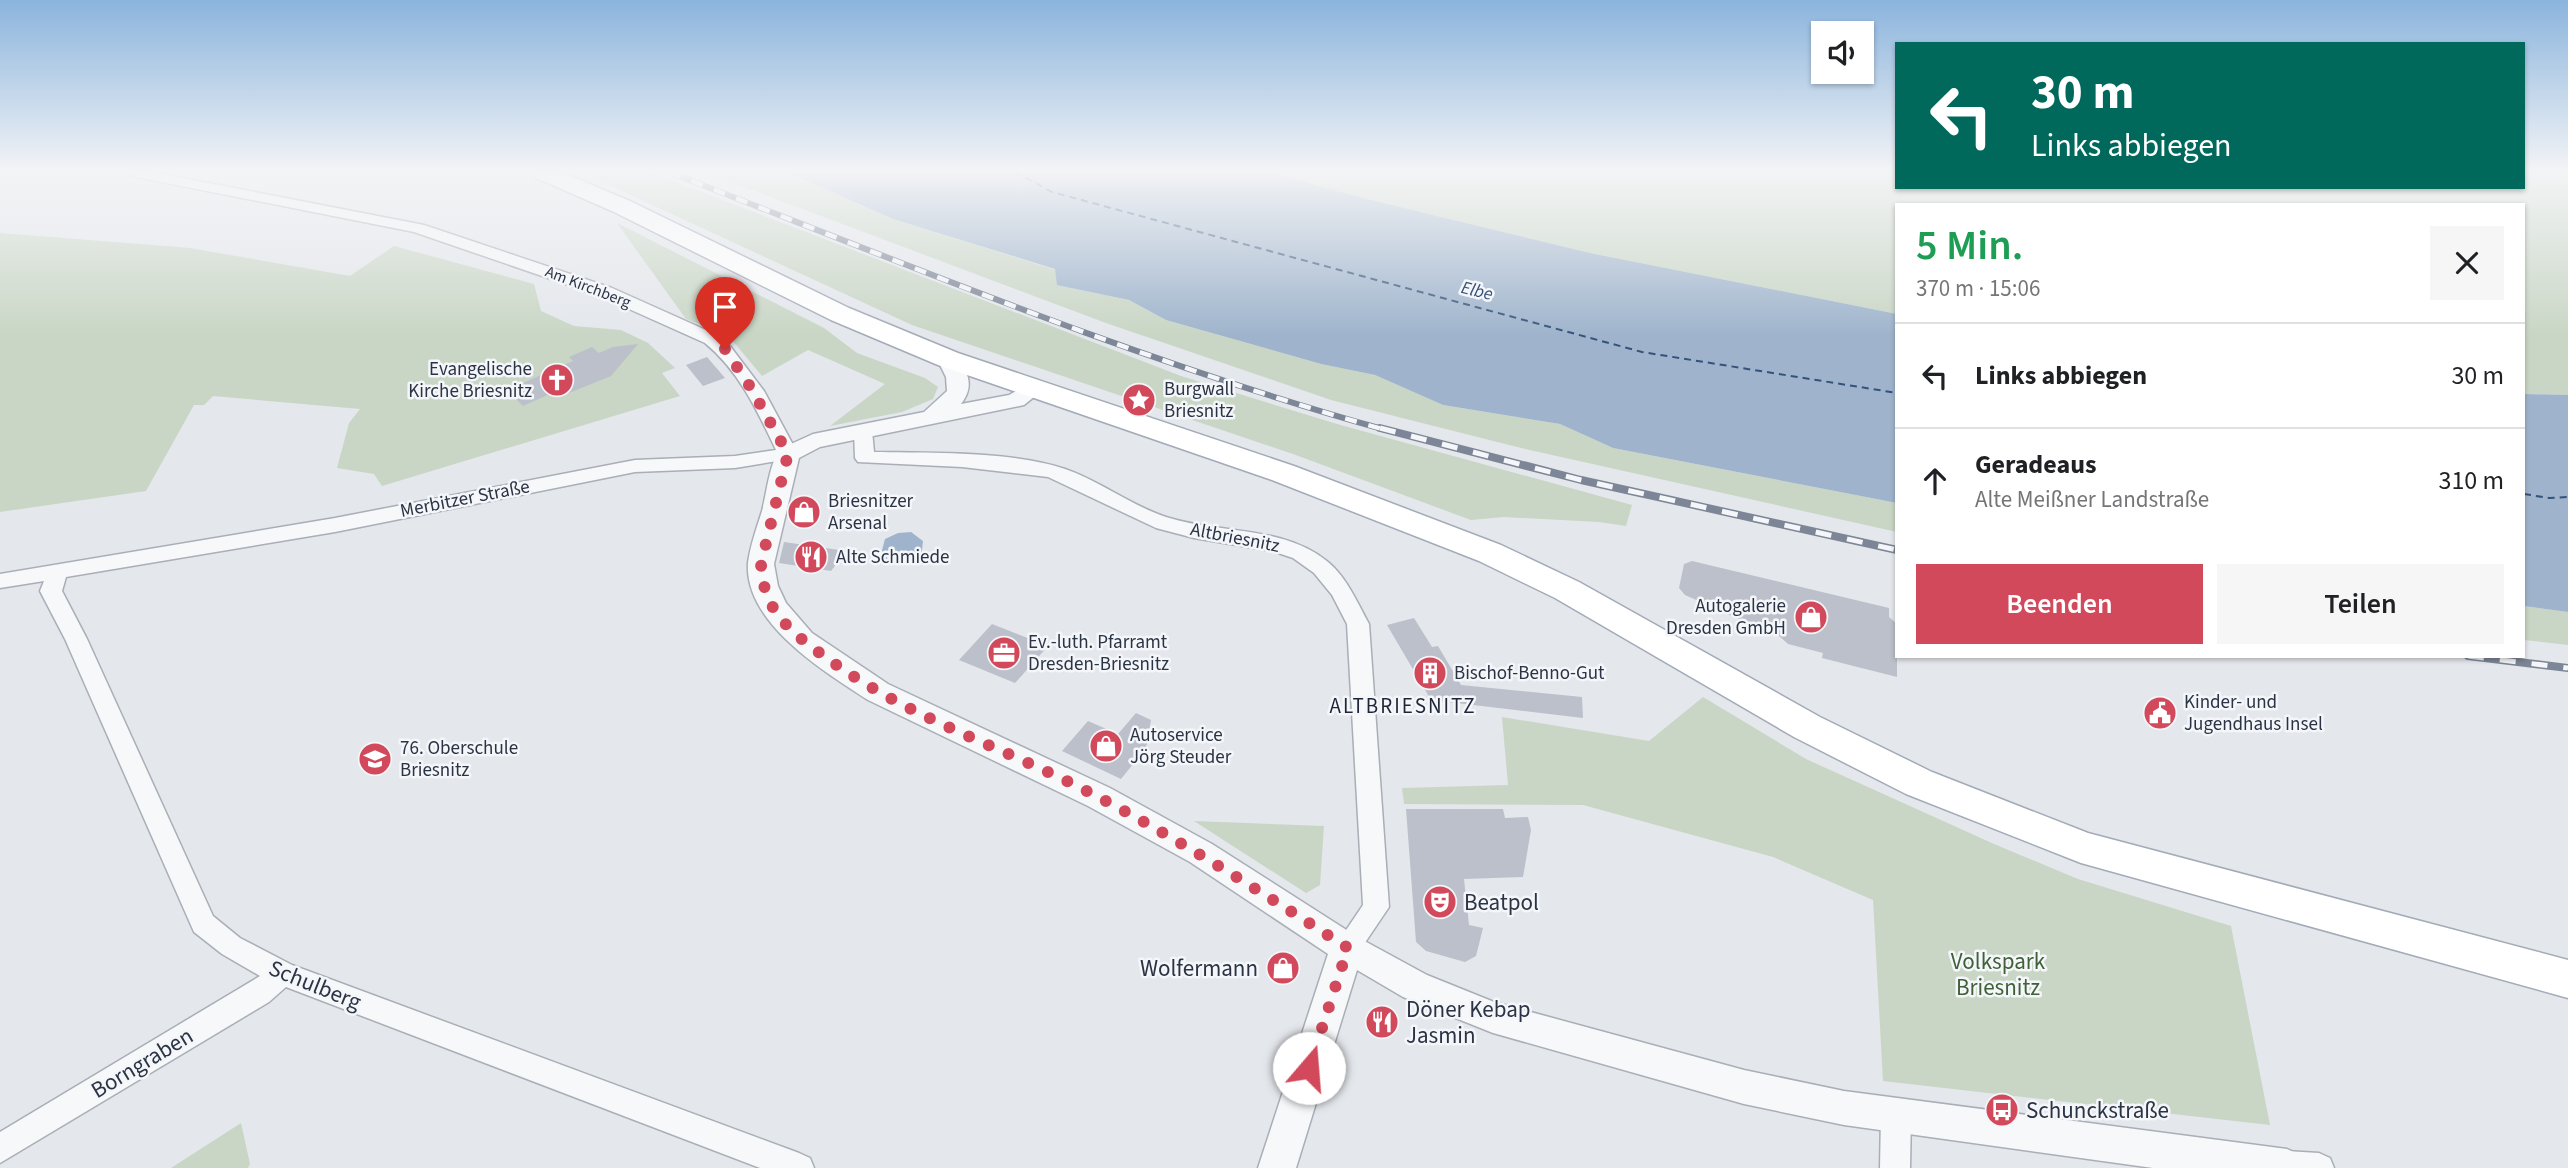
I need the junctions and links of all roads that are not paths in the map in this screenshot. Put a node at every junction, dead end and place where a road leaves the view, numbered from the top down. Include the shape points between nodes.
1 (410, 227) edge
2 (663, 227) edge
3 (948, 359) junction
4 (1034, 388) junction
5 (928, 418) junction
6 (863, 431) junction
7 (788, 454) junction
8 (57, 571) junction
9 (0, 581) edge
10 (1348, 948) junction
11 (282, 974) junction
12 (2568, 979) edge
13 (1896, 1115) junction
14 (0, 1147) edge
15 (2297, 1167) edge
16 (799, 1168) edge
17 (1277, 1168) edge
18 (1895, 1168) edge

1 - 7 street, Am Kirchberg via 606,292 711,339 725,349
2 - 3 main road via 828,308
3 - 4 main road
3 - 5 street, Merbitzer Straße via 957,372 958,394 950,405
4 - 5 street, Merbitzer Straße via 1016,400
4 - 12 main road via 1283,473 1490,553 1591,603 1807,727 1987,811 2148,867
5 - 6 street, Merbitzer Straße
6 - 7 street, Merbitzer Straße via 813,441
6 - 10 street, Altbriesnitz via 865,458 1054,472 1162,523 1278,543 1328,573 1346,596 1358,624 1376,907
7 - 8 street, Merbitzer Straße via 735,462 635,466 335,525
7 - 10 street via 761,564 767,596 790,629 878,692 1110,803 1201,853
8 - 9 street, Merbitzer Straße
8 - 11 street, Schulberg via 51,591 203,924 231,946
10 - 13 street via 1415,986 1493,1017 1744,1087
10 - 17 street
11 - 14 street, Borngraben via 259,993
11 - 16 street, Schulberg
13 - 15 street
13 - 18 street

